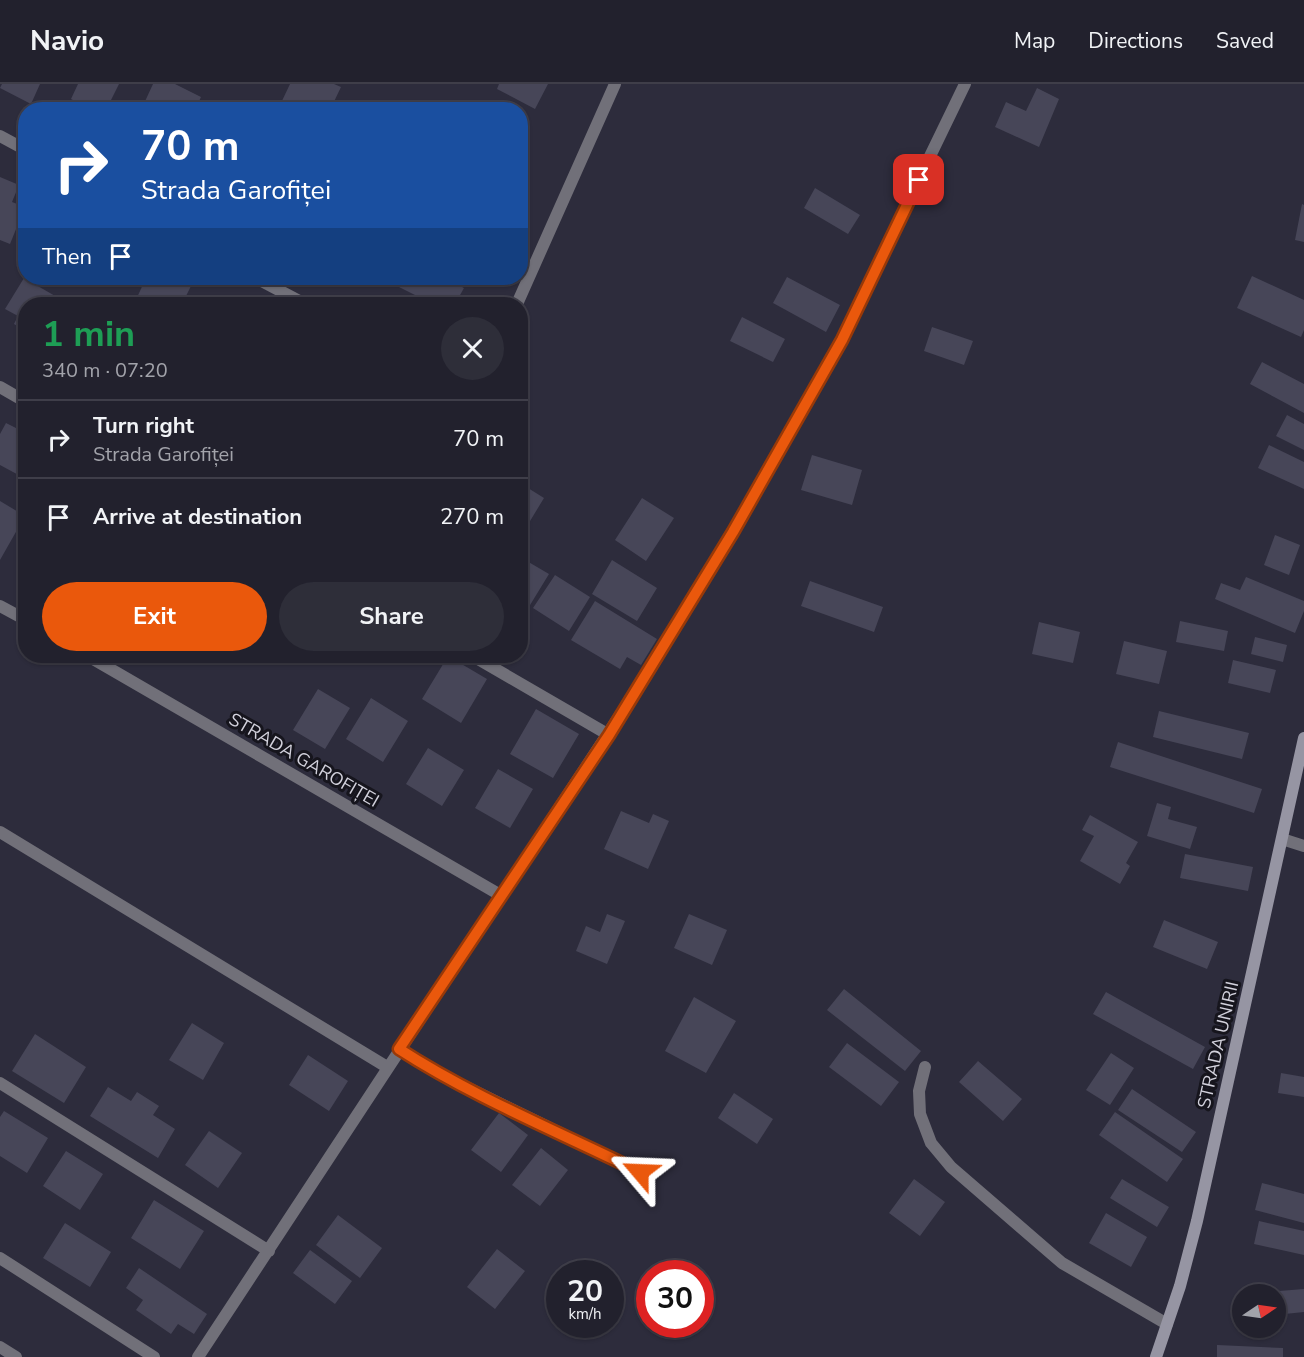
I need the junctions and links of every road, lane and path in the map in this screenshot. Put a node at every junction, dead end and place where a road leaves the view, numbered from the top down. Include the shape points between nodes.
1 (615, 84) edge
2 (965, 84) edge
3 (0, 136) edge
4 (18, 146) edge
5 (528, 279) edge
6 (269, 285) edge
7 (291, 297) edge
8 (0, 387) edge
9 (18, 397) edge
10 (0, 606) edge
11 (18, 616) edge
12 (100, 663) edge
13 (485, 663) edge
14 (609, 735) junction
15 (1304, 738) edge
16 (0, 832) edge
17 (1282, 839) junction
18 (1304, 846) edge
19 (502, 896) junction
20 (399, 1049) junction
21 (387, 1067) junction
22 (925, 1067) dead end
23 (0, 1083) edge
24 (640, 1172) dead end
25 (269, 1251) junction
26 (0, 1258) edge
27 (1167, 1324) junction
28 (0, 1347) edge
29 (16, 1357) edge
30 (154, 1357) edge
31 (198, 1357) edge
32 (1156, 1357) edge

1 - 5 street
2 - 14 street via 842,340 733,532
3 - 4 street
6 - 7 street
8 - 9 street
10 - 11 street
12 - 19 street, STRADA GAROFIȚEI
13 - 14 street
14 - 19 street
15 - 17 main road, STRADA UNIRII
16 - 21 street
17 - 18 street
17 - 27 main road, STRADA UNIRII via 1197,1221
19 - 20 street
20 - 21 street
20 - 24 street via 458,1083
21 - 25 street
22 - 27 street via 919,1090 920,1114 931,1143 951,1167 1062,1263
23 - 25 street
25 - 31 street
26 - 30 street
27 - 32 main road, STRADA UNIRII
28 - 29 street

